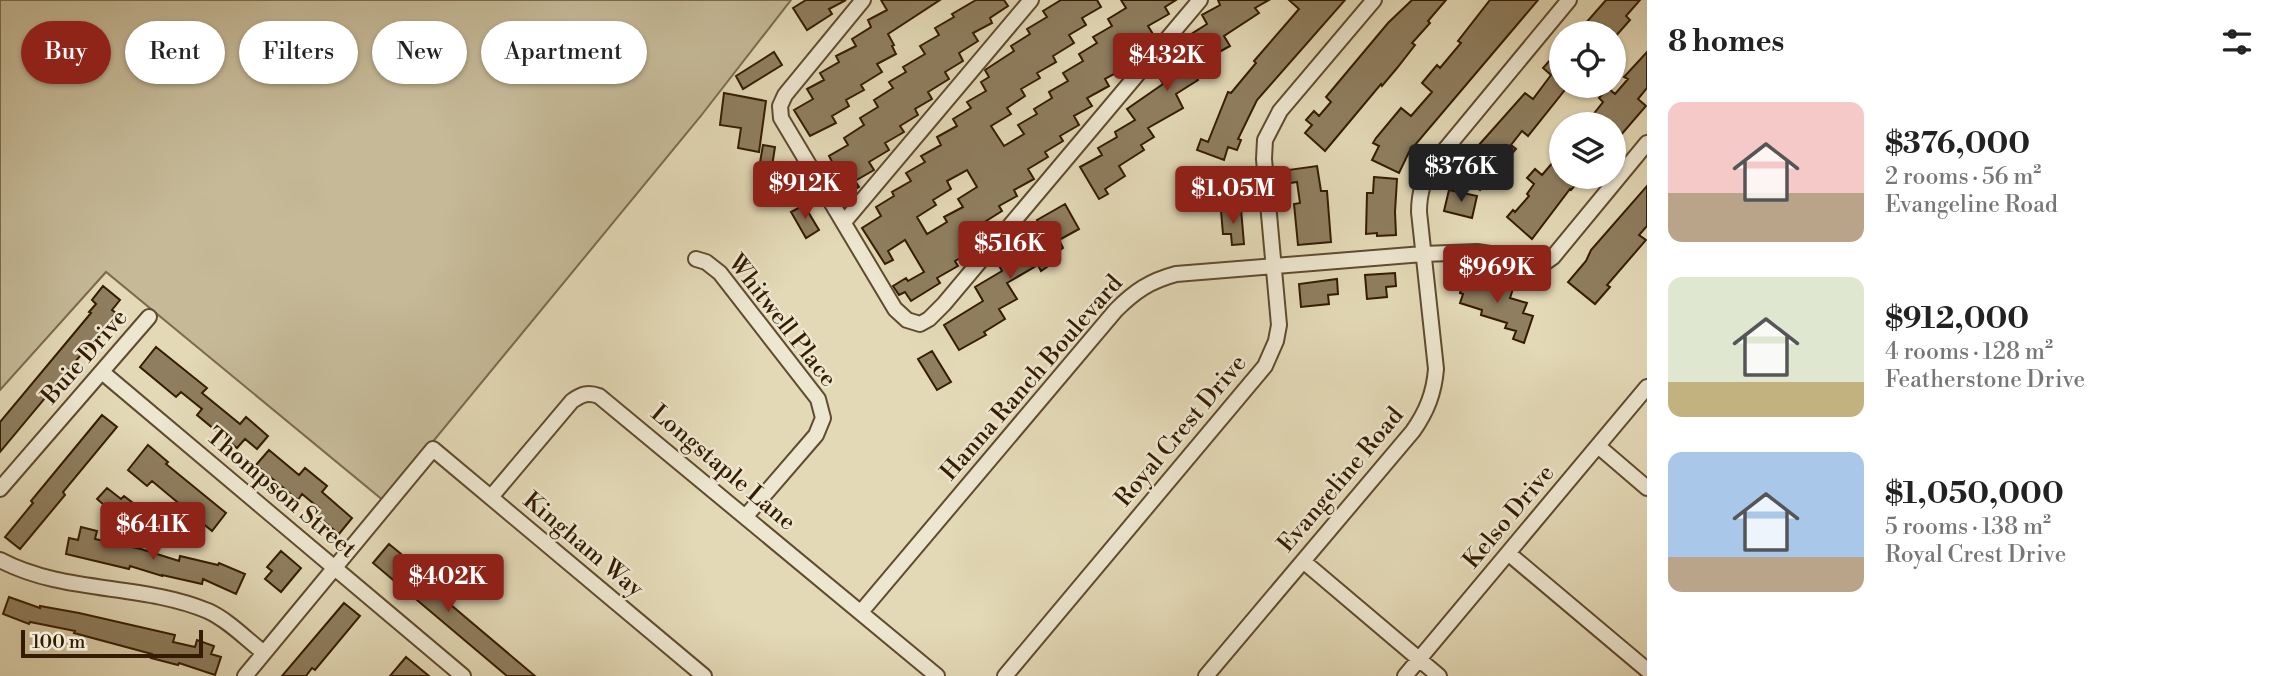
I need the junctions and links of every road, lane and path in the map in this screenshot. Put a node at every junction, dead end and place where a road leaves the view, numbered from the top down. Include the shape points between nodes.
1 (863, 0) edge
2 (1031, 0) edge
3 (1200, 0) edge
4 (1374, 0) edge
5 (1569, 0) edge
6 (1646, 144) edge
7 (844, 222) junction
8 (1423, 254) junction
9 (696, 259) dead end
10 (1273, 265) junction
11 (149, 317) dead end
12 (102, 372) junction
13 (1647, 387) edge
14 (1598, 446) junction
15 (1647, 488) edge
16 (0, 489) edge
17 (491, 497) junction
18 (746, 516) junction
19 (1508, 553) junction
20 (0, 560) edge
21 (1303, 561) junction
22 (335, 568) junction
23 (861, 612) junction
24 (264, 653) junction
25 (1419, 660) junction
26 (1647, 670) edge
27 (460, 675) edge
28 (245, 676) edge
29 (704, 676) edge
30 (937, 676) edge
31 (1005, 676) edge
32 (1206, 676) edge
33 (1405, 676) edge
34 (1439, 676) edge

1 - 7 street via 780,106 781,118
2 - 7 street
3 - 7 street via 929,319 920,324 895,309
4 - 10 street, Royal Crest Drive via 1280,111 1265,140
5 - 8 street, Evangeline Road via 1428,171 1419,200
6 - 8 street, Hanna Ranch Boulevard via 1553,257 1540,266 1497,255
8 - 10 street, Hanna Ranch Boulevard
8 - 21 street, Evangeline Road via 1436,369 1431,400 1413,431
9 - 18 street, Whitwell Place via 720,273 822,408 816,435
10 - 23 street, Hanna Ranch Boulevard via 1176,274 1135,291
10 - 31 street, Royal Crest Drive via 1279,325 1265,366
11 - 12 street, Buie Drive
12 - 16 street, Buie Drive
12 - 22 street, Thompson Street
13 - 14 street, Kelso Drive
14 - 15 street
14 - 19 street, Kelso Drive
17 - 18 street, Longstaple Lane via 572,401 590,393 608,401
17 - 22 street, Kingham Way via 433,449
17 - 29 street, Kingham Way
18 - 23 street, Longstaple Lane
19 - 25 street, Kelso Drive
19 - 26 street
20 - 24 street via 37,577 162,597 206,611
21 - 25 street
21 - 32 street, Evangeline Road
22 - 24 street
22 - 27 street, Thompson Street
23 - 30 street, Longstaple Lane
24 - 28 street
25 - 33 street, Kelso Drive
25 - 34 street

